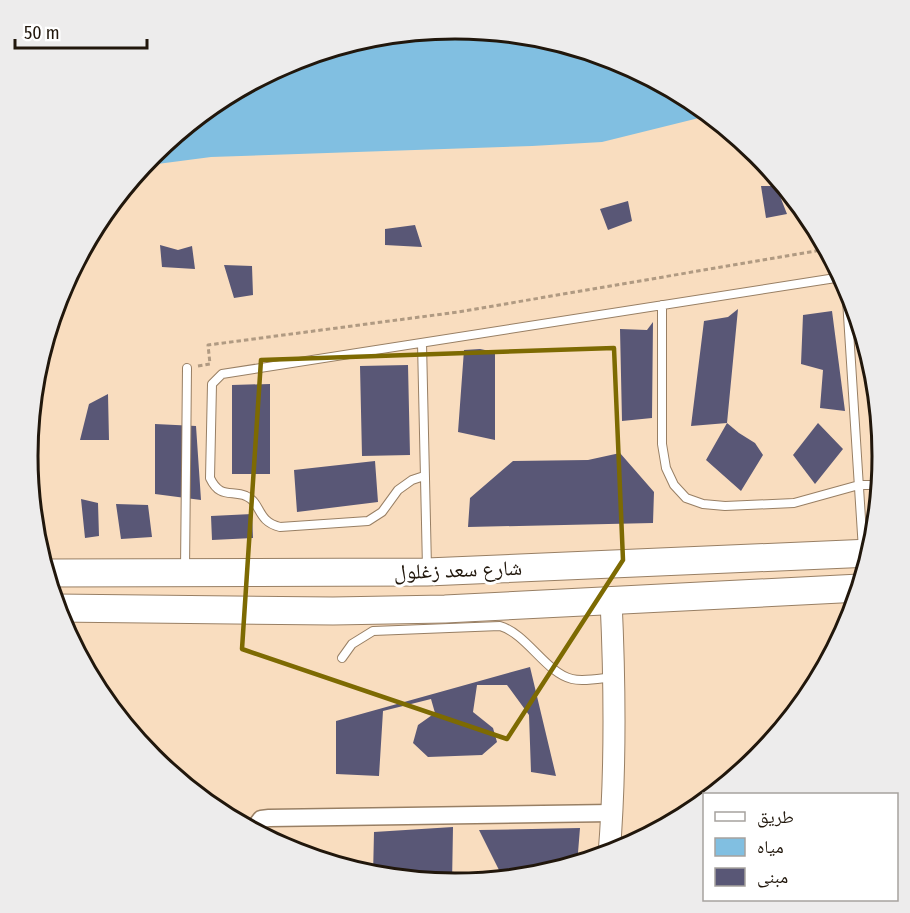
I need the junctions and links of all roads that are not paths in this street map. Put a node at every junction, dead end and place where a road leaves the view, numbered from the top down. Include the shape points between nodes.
1 (832, 279) edge
2 (662, 305) junction
3 (848, 317) edge
4 (422, 343) junction
5 (187, 368) dead end
6 (424, 476) junction
7 (859, 485) junction
8 (872, 485) edge
9 (865, 534) edge
10 (860, 554) edge
11 (427, 572) junction
12 (54, 573) edge
13 (185, 573) junction
14 (851, 588) edge
15 (611, 600) junction
16 (66, 608) edge
17 (342, 658) dead end
18 (615, 677) junction
19 (612, 813) junction
20 (257, 824) edge
21 (610, 844) edge

1 - 2 lane
2 - 4 lane
2 - 7 lane via 662,444 666,468 686,498 724,506 794,503
3 - 7 lane
4 - 6 lane
4 - 6 lane via 217,376 211,388 209,472 217,488 249,498 266,521 280,527 368,521 382,512 404,485
5 - 13 lane
6 - 11 lane
7 - 8 lane
7 - 9 lane
10 - 11 main road, شارع سعد زغلول
11 - 13 main road, شارع سعد زغلول
12 - 13 main road, شارع سعد زغلول
14 - 15 main road, شارع سعد زغلول
15 - 16 main road, شارع سعد زغلول via 395,610
15 - 18 street
17 - 18 lane via 352,644 373,631 500,626 512,631 572,679
18 - 19 street
19 - 20 street via 268,818
19 - 21 street

